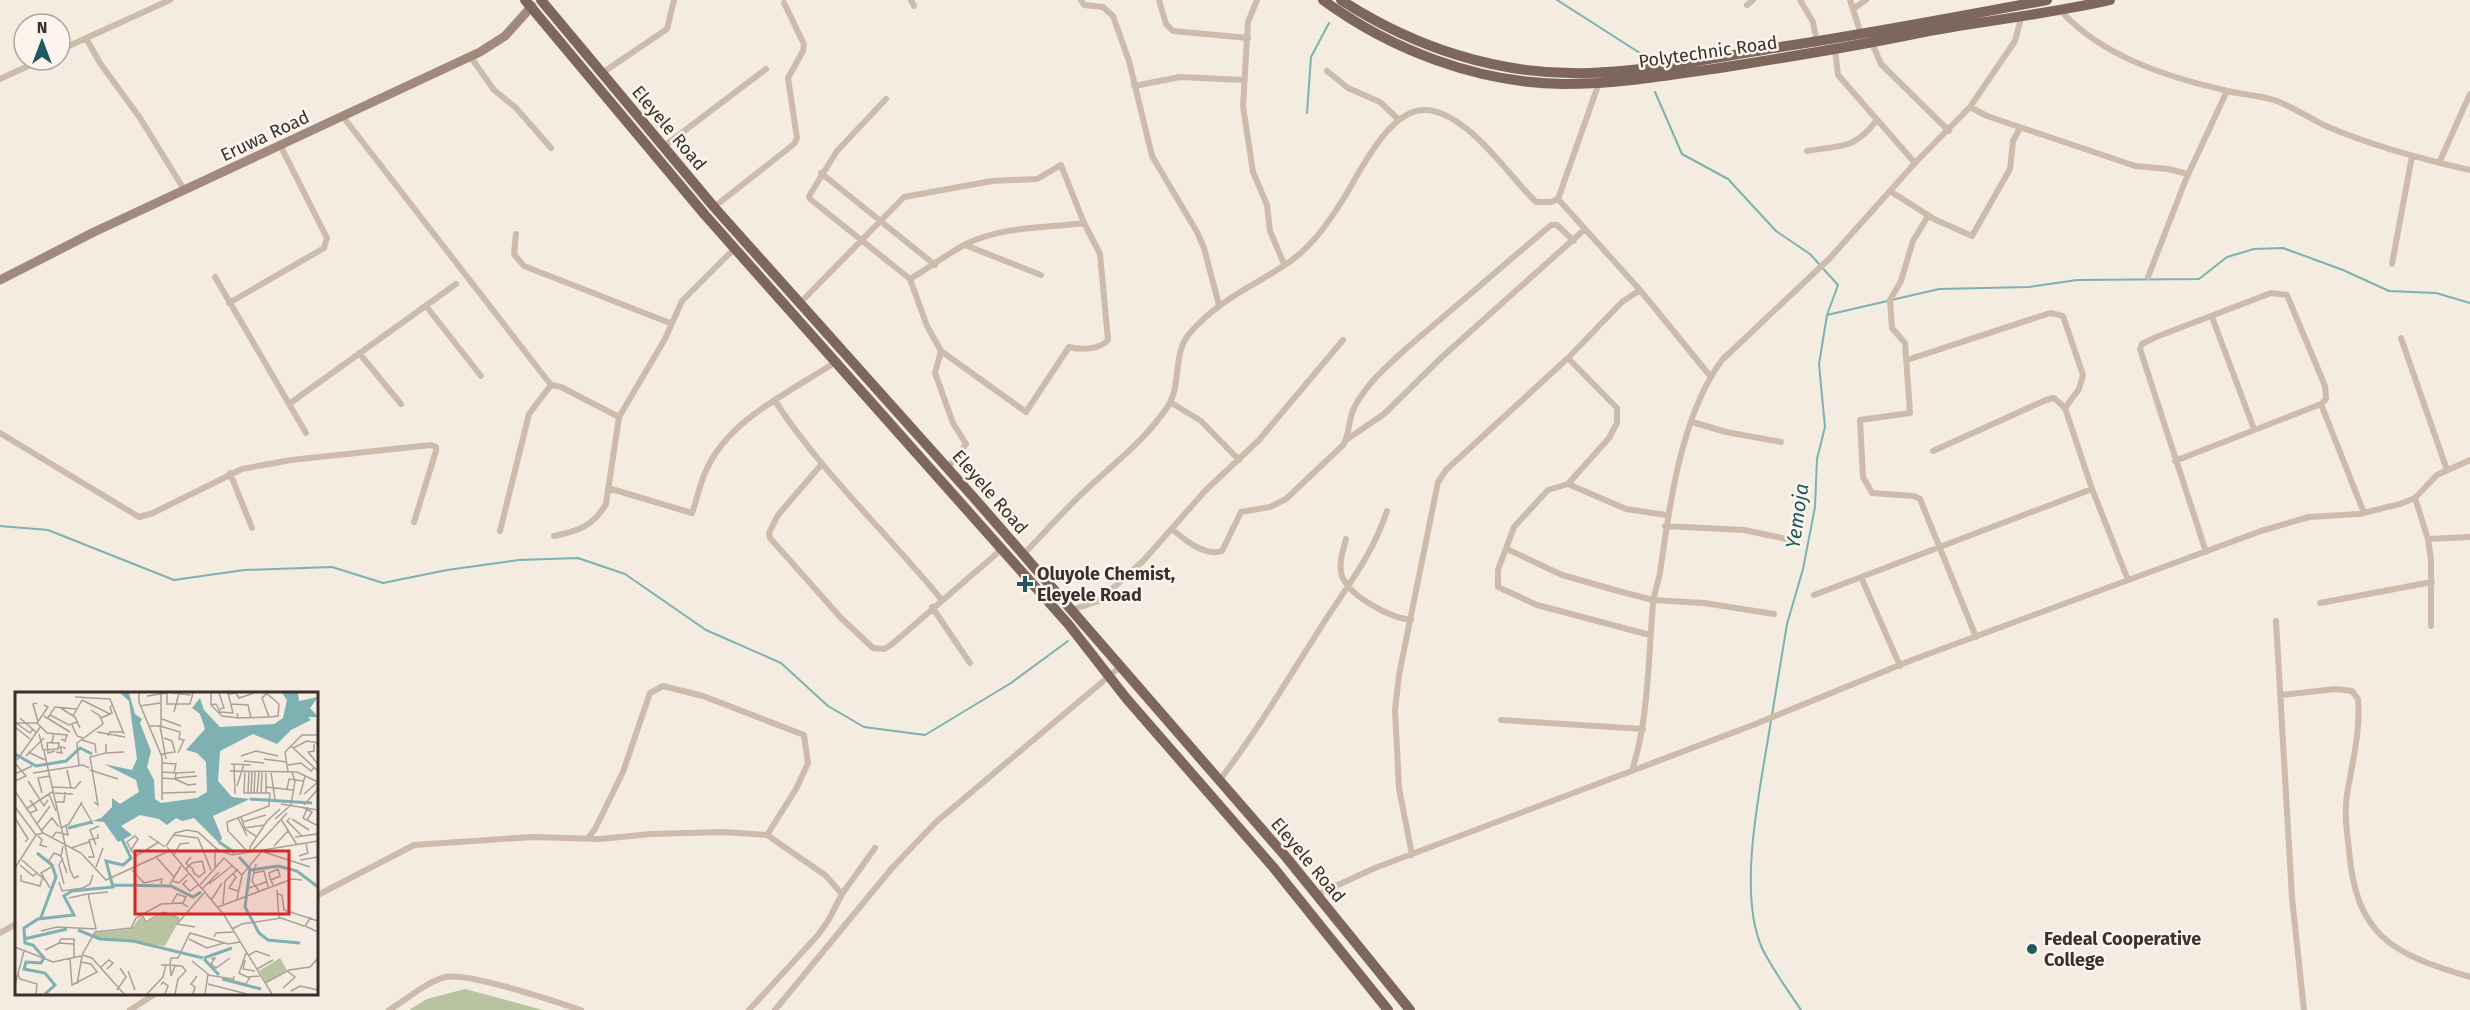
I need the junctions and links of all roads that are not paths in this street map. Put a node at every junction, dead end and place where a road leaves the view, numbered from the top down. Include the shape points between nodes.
1 (170, 0) edge
2 (674, 0) edge
3 (1081, 0) edge
4 (1159, 0) edge
5 (1257, 0) edge
6 (1323, 0) edge
7 (1341, 0) edge
8 (1753, 0) edge
9 (1800, 0) edge
10 (1850, 0) edge
11 (1866, 0) edge
12 (2047, 0) edge
13 (2110, 0) edge
14 (533, 2) edge
15 (784, 3) dead end
16 (2026, 4) junction
17 (1747, 5) dead end
18 (1853, 9) junction
19 (2062, 12) junction
20 (2022, 15) junction
21 (1861, 34) junction
22 (86, 38) junction
23 (1248, 38) junction
24 (1817, 42) junction
25 (1872, 43) junction
26 (72, 44) edge
27 (1835, 50) junction
28 (470, 56) junction
29 (766, 69) dead end
30 (1327, 71) dead end
31 (15, 72) edge
32 (602, 74) junction
33 (1601, 78) junction
34 (0, 79) edge
35 (1244, 80) junction
36 (1134, 86) junction
37 (614, 87) junction
38 (2227, 91) junction
39 (2470, 94) edge
40 (604, 95) junction
41 (886, 99) dead end
42 (1970, 107) junction
43 (344, 118) junction
44 (632, 118) junction
45 (1398, 119) junction
46 (1877, 120) junction
47 (2020, 128) junction
48 (1949, 131) junction
49 (281, 147) junction
50 (663, 147) junction
51 (551, 148) dead end
52 (1807, 151) dead end
53 (2412, 156) junction
54 (1915, 163) junction
55 (2439, 163) junction
56 (2470, 170) edge
57 (821, 173) junction
58 (2188, 174) junction
59 (1890, 190) junction
60 (185, 191) junction
61 (1558, 199) junction
62 (714, 207) junction
63 (1928, 216) junction
64 (881, 220) junction
65 (1084, 223) junction
66 (1586, 229) junction
67 (516, 234) dead end
68 (864, 239) junction
69 (1574, 241) junction
70 (965, 244) junction
71 (735, 248) junction
72 (1284, 264) junction
73 (2392, 264) dead end
74 (935, 265) junction
75 (1041, 275) dead end
76 (215, 277) dead end
77 (2148, 277) dead end
78 (910, 279) junction
79 (0, 280) edge
80 (456, 284) dead end
81 (1640, 290) junction
82 (229, 303) junction
83 (800, 303) junction
84 (1219, 305) junction
85 (426, 306) junction
86 (2212, 316) junction
87 (670, 323) junction
88 (2401, 338) dead end
89 (1343, 340) dead end
90 (941, 351) junction
91 (359, 353) junction
92 (1568, 358) junction
93 (1907, 360) junction
94 (837, 361) junction
95 (481, 376) dead end
96 (1711, 377) junction
97 (551, 385) junction
98 (775, 401) junction
99 (1170, 402) junction
100 (289, 404) junction
101 (401, 404) dead end
102 (2321, 404) junction
103 (2065, 408) junction
104 (620, 417) junction
105 (1692, 422) junction
106 (2254, 429) junction
107 (0, 433) edge
108 (306, 433) dead end
109 (1346, 440) junction
110 (1781, 442) dead end
111 (1933, 451) dead end
112 (1239, 460) junction
113 (2470, 460) edge
114 (2175, 461) junction
115 (821, 465) junction
116 (947, 469) junction
117 (2447, 470) junction
118 (230, 473) junction
119 (1568, 484) junction
120 (608, 488) junction
121 (2092, 489) junction
122 (2415, 498) junction
123 (1387, 512) dead end
124 (2364, 513) junction
125 (1666, 515) junction
126 (414, 522) dead end
127 (1665, 526) junction
128 (252, 528) dead end
129 (1173, 530) junction
130 (500, 531) dead end
131 (554, 536) dead end
132 (2470, 537) edge
133 (1346, 539) dead end
134 (2428, 539) junction
135 (1791, 540) dead end
136 (1941, 546) junction
137 (1002, 549) junction
138 (1507, 549) junction
139 (2206, 552) junction
140 (1023, 555) junction
141 (1861, 577) junction
142 (2128, 580) junction
143 (2432, 582) junction
144 (1348, 585) junction
145 (1814, 595) dead end
146 (941, 599) junction
147 (1653, 600) junction
148 (2320, 603) dead end
149 (932, 608) junction
150 (1774, 615) dead end
151 (1073, 617) junction
152 (1411, 620) junction
153 (2276, 621) dead end
154 (2431, 626) dead end
155 (1650, 635) junction
156 (1976, 636) junction
157 (970, 663) dead end
158 (1900, 666) junction
159 (1120, 667) junction
160 (1109, 674) junction
161 (2281, 695) junction
162 (1501, 720) dead end
163 (1643, 729) junction
164 (1632, 771) junction
165 (1219, 781) junction
166 (767, 835) junction
167 (588, 838) junction
168 (875, 848) dead end
169 (1412, 855) junction
170 (842, 894) junction
171 (318, 895) edge
172 (1316, 895) junction
173 (15, 925) edge
174 (0, 933) edge
175 (2470, 977) edge
176 (152, 995) edge
177 (130, 1010) edge
178 (389, 1010) edge
179 (581, 1010) edge
180 (750, 1010) edge
181 (775, 1010) edge
182 (1388, 1010) edge
183 (1410, 1010) edge
184 (2304, 1010) edge

1 - 22 street
2 - 32 street via 667,29
3 - 36 street via 1084,5 1108,10 1113,16
4 - 23 street via 1166,24 1173,31
5 - 23 street via 1248,22
6 - 33 main road, Polytechnic Road via 1393,42 1464,69 1543,82
7 - 33 main road, Polytechnic Road via 1396,32 1465,57 1541,72
8 - 17 street
9 - 24 street via 1813,22
10 - 18 street
11 - 18 street
12 - 16 main road, Polytechnic Road
13 - 19 main road, Polytechnic Road
14 - 28 main road, Eruwa Road via 506,36
14 - 32 main road, Eleyele Road
14 - 40 main road, Eleyele Road via 547,28
15 - 62 street via 804,47 788,78 796,141
16 - 20 street
16 - 21 main road, Polytechnic Road
18 - 21 street
19 - 20 main road, Polytechnic Road
19 - 38 street via 2090,36 2135,61
20 - 25 main road, Polytechnic Road
20 - 42 street via 2015,41
21 - 24 main road, Polytechnic Road
22 - 26 street
22 - 60 street
23 - 35 street
24 - 33 main road, Polytechnic Road
25 - 27 main road, Polytechnic Road
25 - 48 street via 1881,64
27 - 33 main road, Polytechnic Road
27 - 46 street via 1838,75
28 - 43 main road, Eruwa Road
28 - 51 street via 495,90
29 - 50 street
30 - 45 street via 1348,88 1380,102
31 - 34 street
32 - 37 main road, Eleyele Road
33 - 61 street
35 - 36 street via 1180,77
35 - 72 street via 1243,106 1251,164 1267,205 1275,247
36 - 84 street via 1152,156 1197,232
37 - 40 main road
37 - 44 main road, Eleyele Road
38 - 53 street via 2276,101 2328,126
38 - 58 street
39 - 55 street
40 - 44 main road, Eleyele Road
41 - 57 street
42 - 47 street
42 - 48 street
43 - 49 main road, Eruwa Road
43 - 97 street
44 - 50 main road, Eleyele Road
44 - 71 main road, Eleyele Road
45 - 61 street via 1414,111 1441,114 1464,127 1536,202
45 - 72 street via 1310,245
46 - 52 street via 1855,142
46 - 54 street
47 - 58 street via 2135,166
47 - 63 street via 2013,141 2010,169 1972,236
48 - 54 street
49 - 60 main road, Eruwa Road
49 - 82 street via 327,243
50 - 62 main road, Eleyele Road
53 - 55 street
53 - 73 street
54 - 59 street
55 - 56 street
57 - 64 street
57 - 68 street via 810,199
58 - 77 street
59 - 63 street
59 - 96 street via 1830,258 1722,360
60 - 79 main road, Eruwa Road
61 - 66 street
62 - 83 main road, Eleyele Road
63 - 93 street via 1913,242 1890,303 1892,328 1905,343
64 - 65 street via 904,197 992,181 1037,179 1061,165
64 - 68 street
64 - 74 street
65 - 70 street via 1022,228
65 - 90 street via 1100,254 1109,337 1106,343 1080,350 1069,347 1026,412
66 - 69 street
66 - 81 street
67 - 87 street via 514,254 524,266
68 - 78 street
68 - 83 street
69 - 109 street via 1442,357 1384,414
69 - 109 street via 1557,225 1551,225 1385,367 1362,396 1348,423
70 - 74 street
70 - 75 street
71 - 87 street via 682,301
71 - 94 main road, Eleyele Road
72 - 84 street
74 - 78 street
76 - 82 street
78 - 90 street
80 - 85 street
81 - 92 street via 1622,302
81 - 96 street
82 - 100 street
83 - 116 main road, Eleyele Road
84 - 99 street via 1185,340
85 - 91 street
85 - 95 street
86 - 102 street via 2271,293 2287,295 2327,391
86 - 106 street
86 - 114 street via 2156,337 2140,349
87 - 104 street via 665,339
88 - 117 street
89 - 112 street
90 - 116 street via 935,373 953,423 966,444
91 - 100 street
91 - 101 street
92 - 119 street via 1619,414 1609,438
92 - 152 street via 1446,470 1438,482
93 - 103 street via 2046,314 2058,314 2063,316 2070,332 2083,375 2079,389
93 - 136 street via 1910,412 1860,420 1863,477 1872,493 1920,499
94 - 98 street
94 - 137 main road, Eleyele Road
96 - 105 street
97 - 104 street
97 - 130 street via 529,414
98 - 115 street
98 - 120 street via 739,426 724,442 705,472 692,513
99 - 112 street via 1201,421
99 - 140 street via 1132,448
100 - 108 street
102 - 106 street
102 - 124 street
103 - 111 street via 2054,398 2046,400
103 - 121 street
104 - 120 street
105 - 110 street
105 - 125 street
106 - 114 street
107 - 118 street via 139,517
109 - 129 street via 1286,499 1270,507 1241,512 1222,551 1208,551
112 - 129 street via 1205,491
113 - 117 street
114 - 139 street
115 - 146 street
115 - 149 street via 778,515 769,528 770,538 873,648 891,645
116 - 140 main road, Eleyele Road
117 - 122 street
118 - 126 street via 269,463 431,445 436,451
118 - 128 street
119 - 125 street via 1626,509
119 - 138 street via 1548,490 1527,510 1514,527
120 - 131 street via 606,504 594,522 575,532
121 - 136 street
121 - 142 street
122 - 124 street
122 - 134 street
123 - 144 street via 1376,543
124 - 139 street via 2297,519
125 - 127 street
127 - 135 street via 1744,530
127 - 147 street
129 - 151 street via 1099,601
132 - 134 street
133 - 144 street via 1341,567
134 - 143 street
136 - 141 street
136 - 156 street
137 - 146 street
137 - 151 main road, Eleyele Road
138 - 147 street via 1562,575
138 - 155 street via 1498,570 1498,587 1537,604
139 - 142 street
140 - 151 main road, Eleyele Road
141 - 145 street
141 - 158 street
142 - 156 street
143 - 148 street
143 - 154 street
144 - 152 street via 1381,612
144 - 165 street via 1262,723
146 - 149 street
147 - 150 street via 1704,603
147 - 155 street
149 - 157 street
151 - 159 main road, Eleyele Road
151 - 160 main road, Eleyele Road
152 - 169 street via 1395,710 1399,788
153 - 161 street
155 - 163 street
156 - 158 street
158 - 164 street
159 - 160 street
159 - 165 main road, Eleyele Road
160 - 181 street via 936,822 892,868
160 - 182 main road, Eleyele Road
161 - 175 street via 2335,689 2352,691 2358,699 2357,742 2346,816 2350,864 2359,903 2372,927 2390,944
161 - 184 street via 2292,898
162 - 163 street
163 - 164 street
164 - 169 street
165 - 172 main road, Eleyele Road
166 - 167 street via 714,832
166 - 167 street via 808,763 804,735 703,696 663,686 650,693 623,772
166 - 170 street via 825,875
167 - 171 street via 532,837 414,845
168 - 170 street
169 - 172 street
170 - 180 street via 818,935
172 - 183 main road, Eleyele Road
173 - 174 street
176 - 177 street
178 - 179 street via 450,977 513,989

